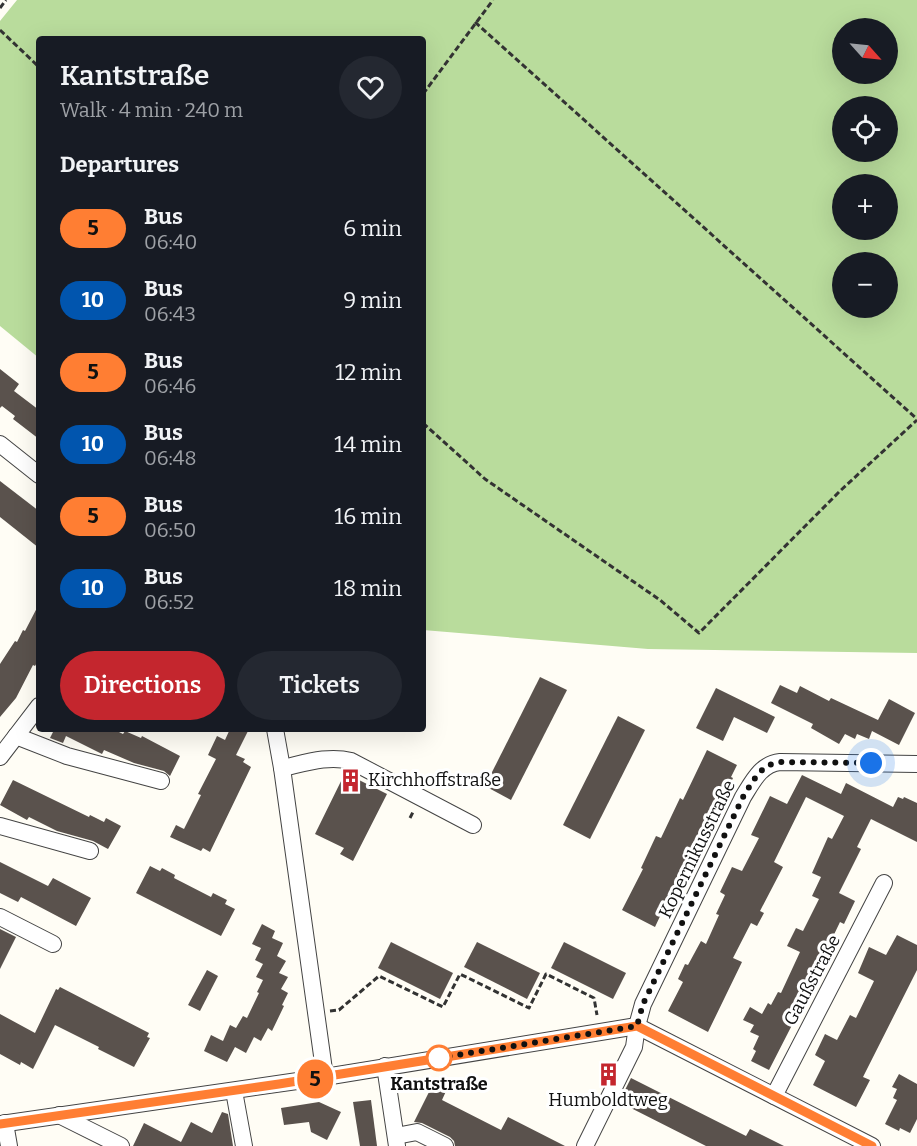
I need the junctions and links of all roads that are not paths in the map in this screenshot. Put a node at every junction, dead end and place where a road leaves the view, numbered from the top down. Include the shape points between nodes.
1 (0, 444) edge
2 (36, 473) edge
3 (36, 710) edge
4 (275, 732) edge
5 (16, 736) junction
6 (0, 758) edge
7 (917, 764) edge
8 (282, 768) junction
9 (161, 781) dead end
10 (473, 825) dead end
11 (0, 826) edge
12 (90, 851) dead end
13 (884, 883) dead end
14 (0, 917) edge
15 (53, 944) dead end
16 (637, 1026) junction
17 (385, 1066) junction
18 (325, 1077) junction
19 (234, 1091) junction
20 (774, 1096) junction
21 (59, 1115) junction
22 (3, 1124) edge
23 (396, 1141) edge
24 (9, 1146) edge
25 (122, 1146) edge
26 (244, 1146) edge
27 (445, 1146) edge
28 (585, 1146) edge
29 (872, 1146) edge

1 - 2 street
3 - 5 street
4 - 8 street
5 - 6 street
5 - 9 street via 67,756
7 - 16 street, Kopernikusstraße via 780,762 763,769 743,797 643,1004
8 - 10 street via 320,759 351,762
8 - 18 street
11 - 12 street
13 - 20 street, Gaußstraße
14 - 15 street
16 - 17 street
16 - 20 street
16 - 28 street via 634,1047
17 - 18 street
17 - 23 street
18 - 19 street
19 - 21 street
19 - 26 street
20 - 29 street
21 - 22 street
21 - 25 street
22 - 24 street
23 - 27 street via 417,1132

